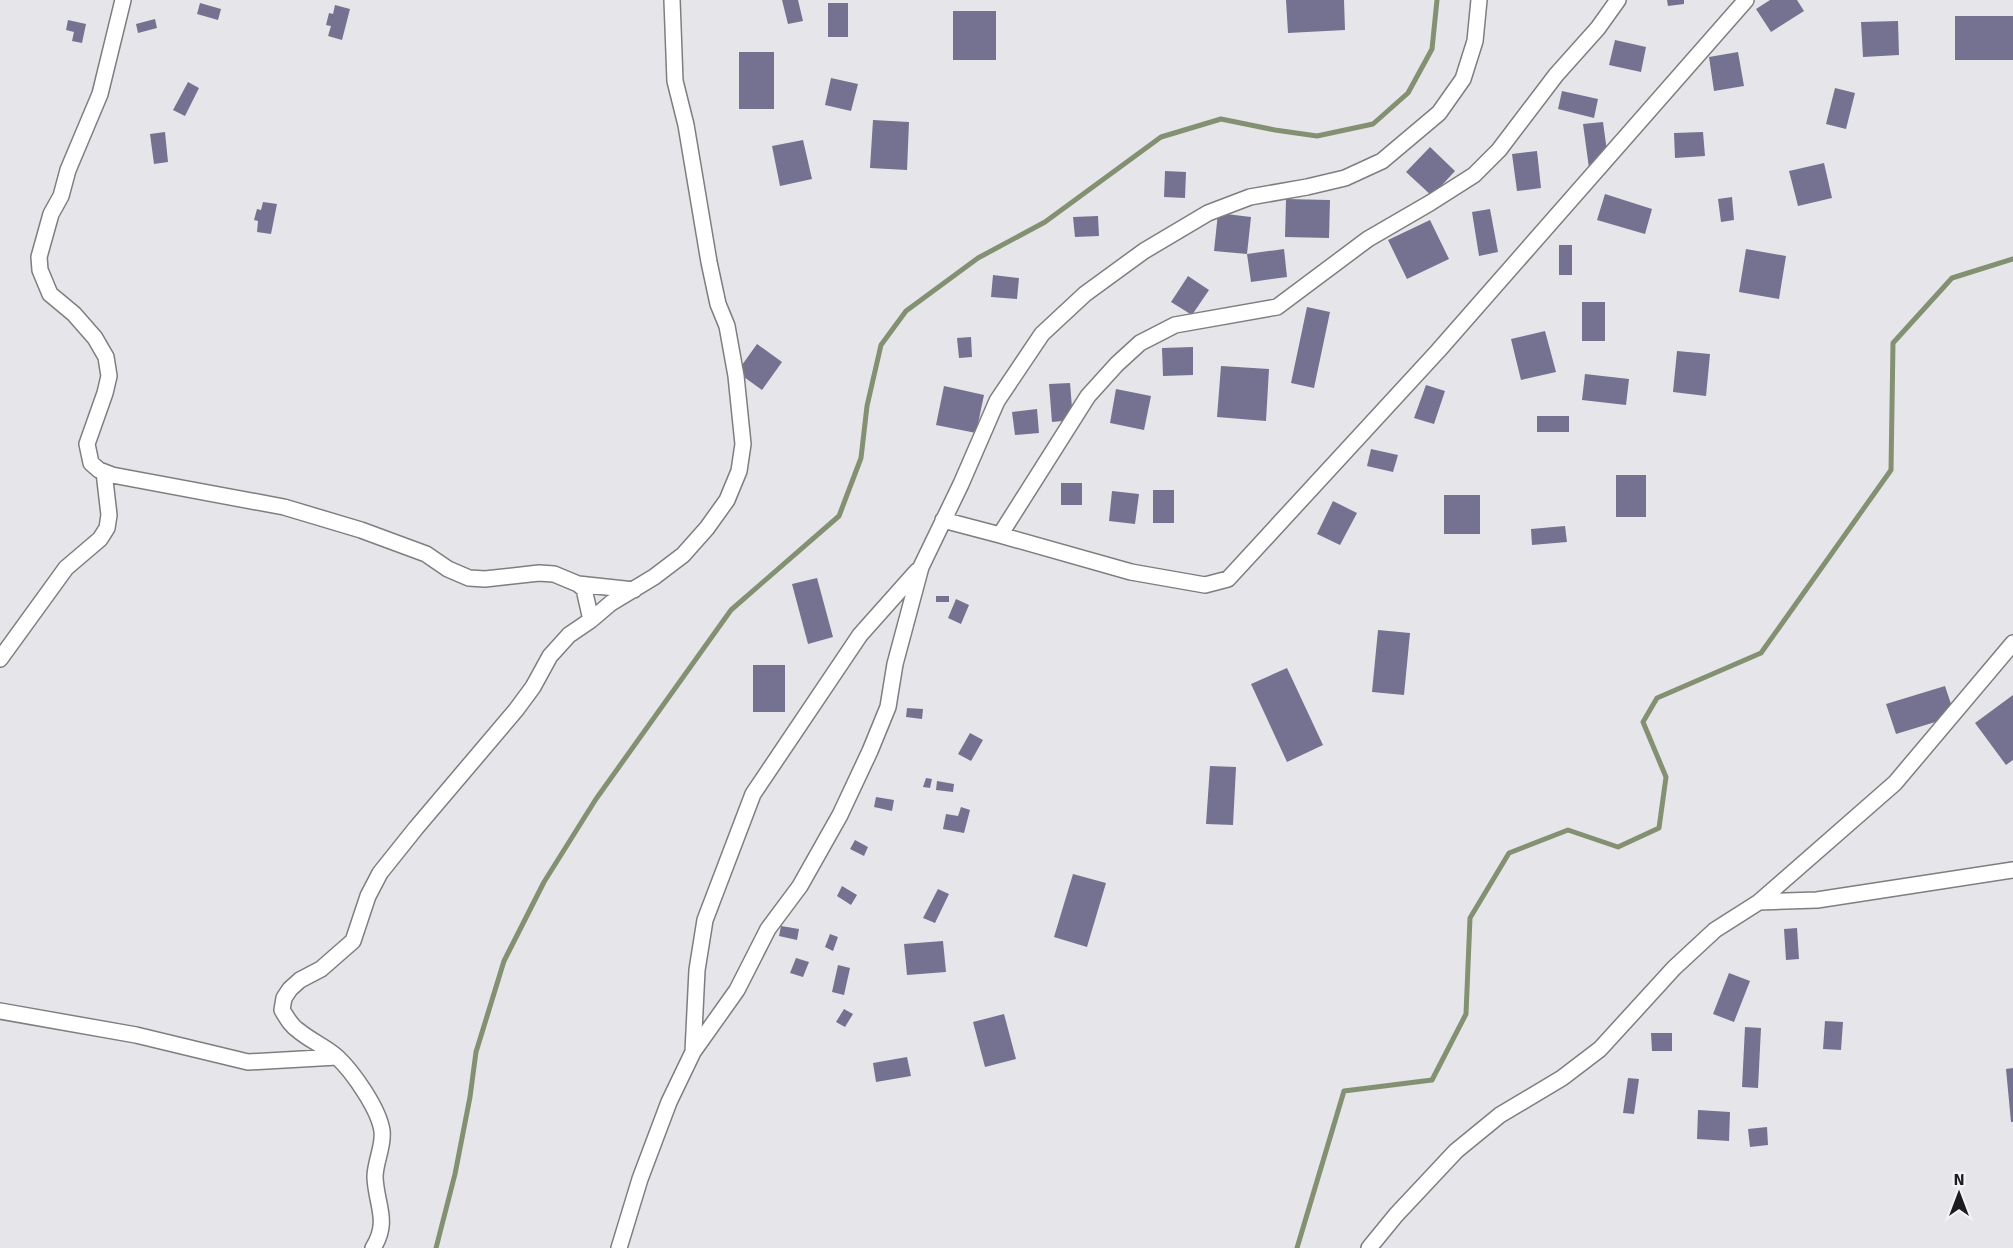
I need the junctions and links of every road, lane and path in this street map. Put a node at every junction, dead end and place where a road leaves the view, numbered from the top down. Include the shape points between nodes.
1 (123, 0) edge
2 (672, 0) edge
3 (1479, 0) edge
4 (1618, 0) edge
5 (1746, 0) edge
6 (105, 472) junction
7 (943, 520) junction
8 (1000, 534) junction
9 (921, 567) junction
10 (578, 584) junction
11 (634, 590) junction
12 (591, 620) junction
13 (2013, 643) edge
14 (0, 659) edge
15 (2013, 870) edge
16 (1759, 902) junction
17 (0, 1011) edge
18 (693, 1053) junction
19 (337, 1057) junction
20 (373, 1248) edge
21 (619, 1248) edge
22 (1369, 1248) edge

1 - 6 street via 100,94 51,214 39,257 50,294 74,314 106,357 109,376 87,444 91,463
2 - 11 street via 675,81 713,283 736,376 743,444 739,471 708,528 683,555
3 - 7 street via 1475,41 1463,79 1439,113 1382,161 1345,178 1250,197 1208,213 1144,251 1042,334 997,400
4 - 8 street via 1499,150 1474,175 1368,239 1277,308 1175,324 1140,343 1088,396
5 - 8 street via 1446,342 1228,579 1205,585 1131,572
6 - 10 street via 284,507 426,554 469,578 539,573 554,574
6 - 14 street via 107,528 66,568
7 - 8 street
7 - 9 street
9 - 18 street via 895,664 888,707 840,815 800,886 768,929 737,990
9 - 18 street via 860,635 753,794 705,920 697,970
10 - 11 street
10 - 12 street via 584,589
11 - 12 street via 610,603
12 - 19 street via 568,635 550,656 516,710 380,873 353,941 321,969 300,980 284,998 282,1010 298,1031
13 - 16 street via 1895,783
15 - 16 street via 1817,900
16 - 22 street via 1715,930 1674,968 1600,1049 1562,1078 1500,1115 1456,1151
17 - 19 street via 136,1035 248,1062
18 - 21 street via 664,1113
19 - 20 street via 369,1099 382,1132 375,1176 382,1225

